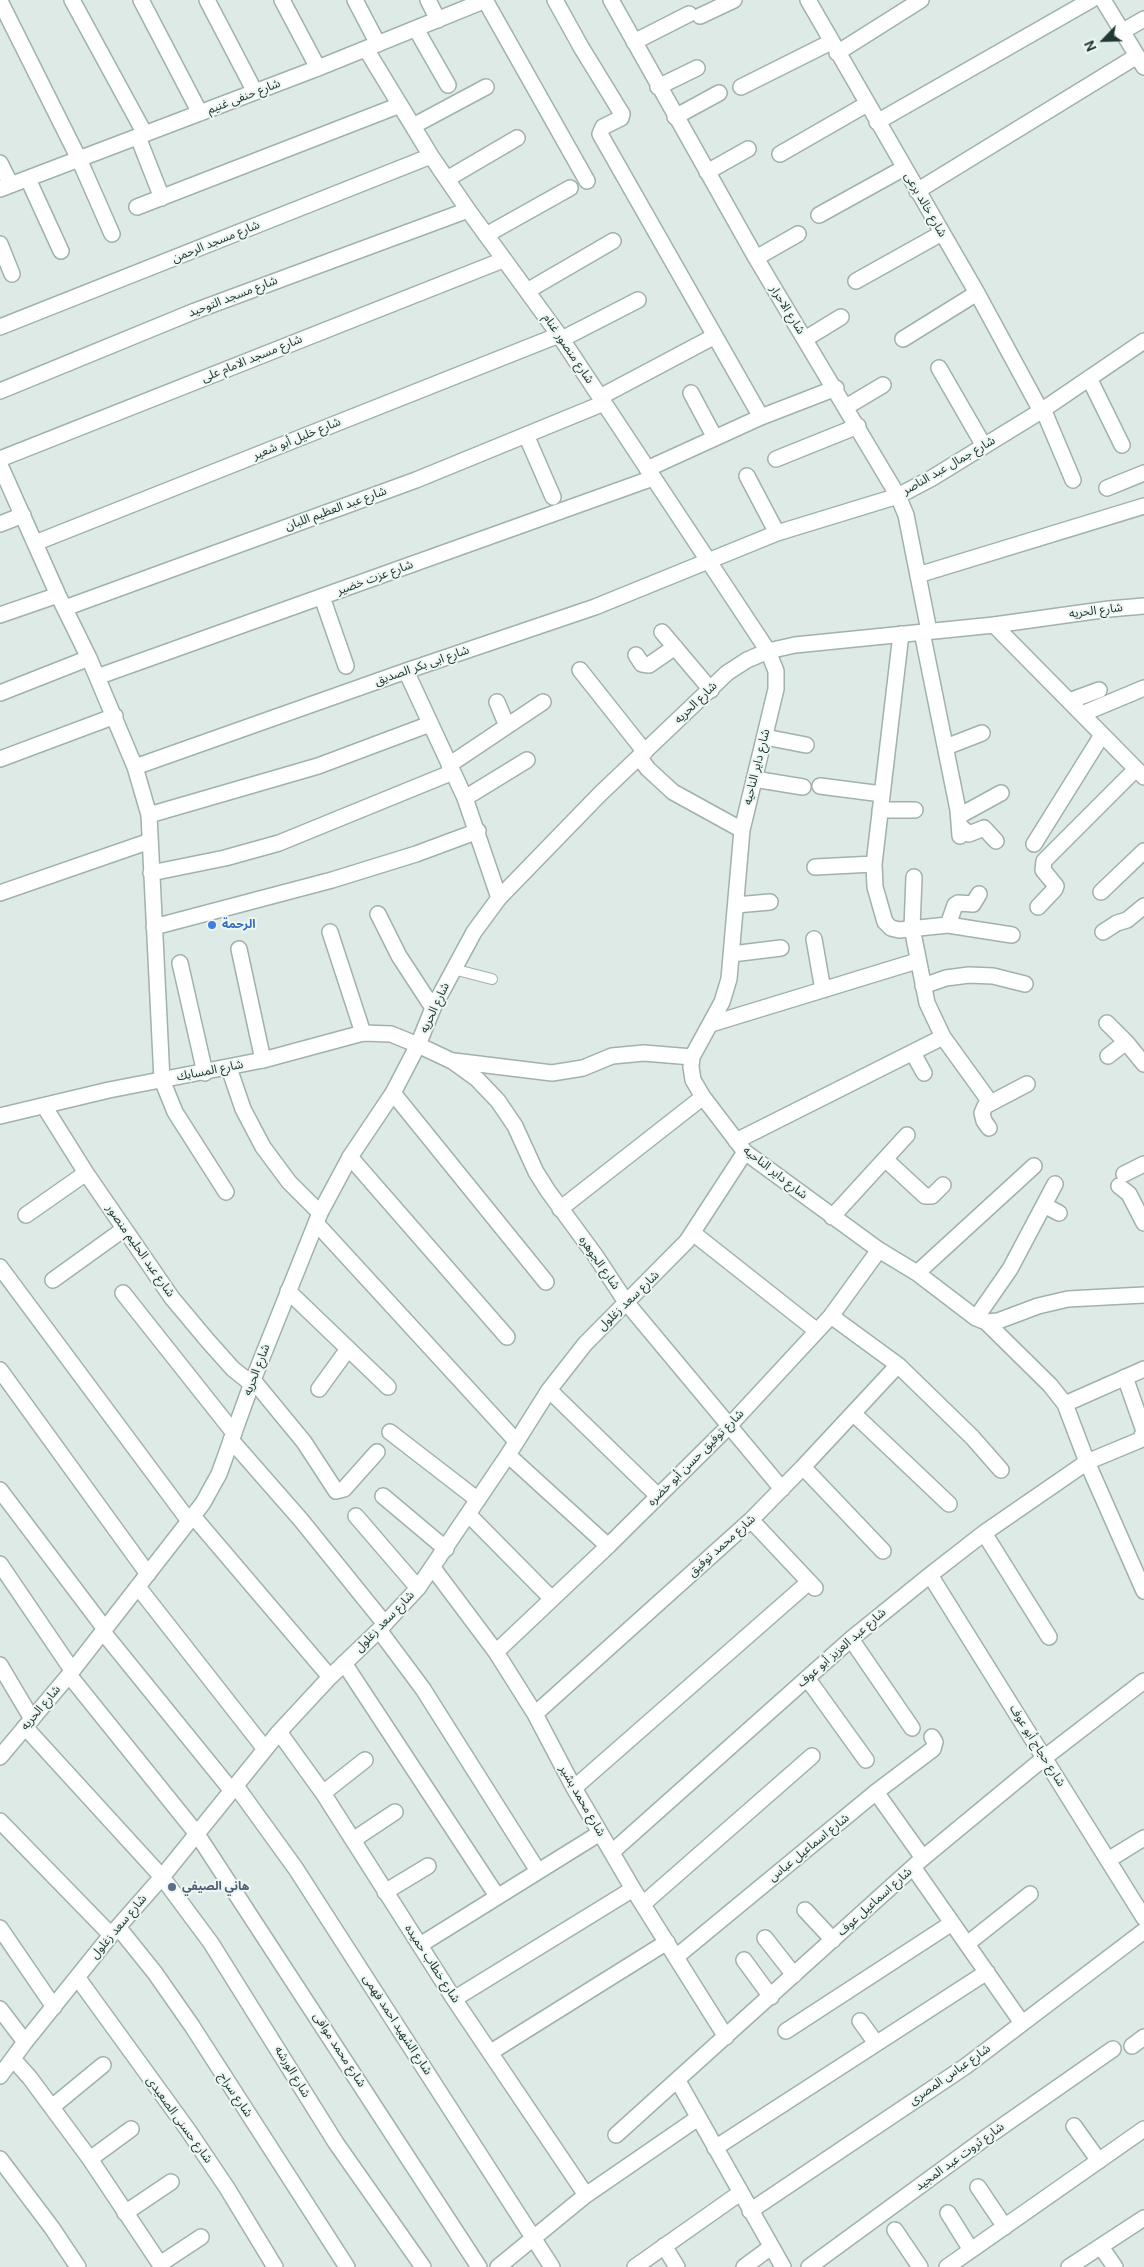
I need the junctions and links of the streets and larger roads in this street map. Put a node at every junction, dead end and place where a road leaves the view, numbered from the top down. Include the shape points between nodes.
1 (72, 0) edge
2 (141, 0) edge
3 (207, 0) edge
4 (282, 0) edge
5 (355, 0) edge
6 (428, 0) edge
7 (485, 0) edge
8 (555, 0) edge
9 (611, 0) edge
10 (734, 0) edge
11 (808, 0) edge
12 (921, 0) edge
13 (1092, 0) edge
14 (1103, 0) edge
15 (0, 1) edge
16 (4, 17) edge
17 (1144, 19) edge
18 (438, 20) junction
19 (416, 28) junction
20 (1123, 31) junction
21 (634, 42) junction
22 (372, 46) junction
23 (834, 47) junction
24 (1141, 61) edge
25 (318, 68) junction
26 (697, 68) dead end
27 (448, 85) dead end
28 (486, 87) dead end
29 (658, 87) junction
30 (741, 87) dead end
31 (255, 92) junction
32 (719, 93) dead end
33 (867, 104) junction
34 (400, 105) junction
35 (200, 113) junction
36 (676, 117) junction
37 (877, 122) junction
38 (413, 126) junction
39 (141, 136) junction
40 (517, 138) dead end
41 (748, 149) dead end
42 (780, 154) dead end
43 (432, 156) junction
44 (79, 159) junction
45 (0, 163) edge
46 (904, 168) junction
47 (707, 172) junction
48 (28, 179) junction
49 (447, 179) junction
50 (587, 181) dead end
51 (5, 187) edge
52 (570, 188) dead end
53 (918, 191) junction
54 (162, 198) junction
55 (137, 207) dead end
56 (468, 210) junction
57 (820, 215) dead end
58 (942, 233) junction
59 (112, 234) dead end
60 (486, 234) junction
61 (798, 234) dead end
62 (613, 241) dead end
63 (0, 244) edge
64 (61, 251) dead end
65 (756, 258) junction
66 (503, 260) junction
67 (12, 274) dead end
68 (856, 281) dead end
69 (527, 291) junction
70 (976, 293) junction
71 (638, 300) dead end
72 (841, 317) dead end
73 (0, 327) edge
74 (715, 336) junction
75 (561, 337) junction
76 (805, 339) junction
77 (903, 339) dead end
78 (1144, 341) edge
79 (939, 368) dead end
80 (1090, 378) junction
81 (883, 385) dead end
82 (836, 388) junction
83 (0, 391) edge
84 (691, 394) dead end
85 (602, 400) junction
86 (846, 407) junction
87 (1042, 410) junction
88 (761, 417) junction
89 (858, 426) junction
90 (526, 435) junction
91 (715, 438) junction
92 (1122, 445) dead end
93 (984, 446) junction
94 (0, 459) edge
95 (776, 460) dead end
96 (0, 465) edge
97 (1144, 473) edge
98 (650, 474) junction
99 (747, 476) dead end
100 (1073, 480) dead end
101 (1107, 488) dead end
102 (898, 496) junction
103 (553, 497) dead end
104 (1144, 506) edge
105 (23, 515) junction
106 (0, 524) edge
107 (777, 533) junction
108 (35, 543) junction
109 (707, 561) junction
110 (918, 575) junction
111 (322, 597) junction
112 (61, 601) junction
113 (1144, 606) edge
114 (0, 616) edge
115 (994, 625) junction
116 (662, 632) dead end
117 (926, 632) junction
118 (901, 634) junction
119 (675, 647) junction
120 (768, 651) junction
121 (636, 655) dead end
122 (89, 658) junction
123 (346, 666) dead end
124 (580, 670) dead end
125 (406, 671) junction
126 (97, 677) junction
127 (1144, 688) edge
128 (711, 690) junction
129 (1099, 690) dead end
130 (0, 693) edge
131 (1069, 701) junction
132 (497, 702) dead end
133 (543, 702) dead end
134 (1082, 714) junction
135 (115, 716) junction
136 (430, 724) junction
137 (507, 726) junction
138 (982, 732) dead end
139 (1102, 735) junction
140 (765, 737) junction
141 (806, 745) dead end
142 (946, 747) junction
143 (642, 755) junction
144 (0, 759) edge
145 (526, 760) dead end
146 (135, 767) junction
147 (451, 768) junction
148 (1140, 773) edge
149 (754, 778) junction
150 (820, 786) dead end
151 (803, 787) dead end
152 (1001, 793) dead end
153 (882, 794) junction
154 (465, 798) junction
155 (880, 810) junction
156 (915, 810) dead end
157 (148, 815) junction
158 (960, 826) junction
159 (742, 830) junction
160 (478, 831) junction
161 (996, 841) dead end
162 (150, 842) junction
163 (1034, 844) dead end
164 (1144, 851) edge
165 (874, 864) junction
166 (816, 867) dead end
167 (151, 873) junction
168 (914, 877) dead end
169 (1100, 892) dead end
170 (0, 893) edge
171 (979, 894) dead end
172 (499, 898) junction
173 (770, 902) dead end
174 (736, 905) junction
175 (1144, 906) edge
176 (1038, 907) dead end
177 (378, 914) dead end
178 (948, 925) junction
179 (154, 927) junction
180 (912, 928) junction
181 (330, 932) dead end
182 (1103, 932) dead end
183 (1012, 935) dead end
184 (814, 939) dead end
185 (781, 948) dead end
186 (238, 949) dead end
187 (732, 954) junction
188 (917, 961) junction
189 (180, 963) dead end
190 (1025, 984) dead end
191 (923, 986) junction
192 (823, 990) junction
193 (433, 1008) junction
194 (1107, 1023) dead end
195 (711, 1024) junction
196 (363, 1033) junction
197 (943, 1037) junction
198 (1126, 1042) junction
199 (418, 1045) junction
200 (913, 1052) junction
201 (1108, 1056) dead end
202 (692, 1057) junction
203 (263, 1060) junction
204 (452, 1061) junction
205 (1144, 1064) edge
206 (229, 1068) junction
207 (205, 1073) junction
208 (924, 1074) dead end
209 (162, 1080) junction
210 (1027, 1084) dead end
211 (393, 1093) junction
212 (703, 1097) junction
213 (990, 1102) junction
214 (44, 1106) junction
215 (0, 1116) edge
216 (989, 1128) dead end
217 (907, 1135) dead end
218 (740, 1146) junction
219 (350, 1157) junction
220 (885, 1158) junction
221 (1144, 1164) edge
222 (1034, 1166) dead end
223 (86, 1173) junction
224 (1055, 1184) dead end
225 (943, 1185) dead end
226 (226, 1192) dead end
227 (1044, 1205) junction
228 (560, 1209) junction
229 (1059, 1213) dead end
230 (26, 1215) dead end
231 (832, 1217) junction
232 (318, 1218) junction
233 (1144, 1223) edge
234 (124, 1229) junction
235 (693, 1233) junction
236 (879, 1250) junction
237 (0, 1268) edge
238 (917, 1273) junction
239 (54, 1280) dead end
240 (546, 1282) dead end
241 (288, 1291) junction
242 (123, 1293) dead end
243 (1144, 1295) edge
244 (626, 1302) junction
245 (831, 1316) junction
246 (981, 1320) junction
247 (817, 1331) junction
248 (507, 1337) dead end
249 (348, 1349) junction
250 (898, 1365) junction
251 (1144, 1369) edge
252 (0, 1370) edge
253 (1125, 1377) junction
254 (252, 1382) junction
255 (388, 1387) dead end
256 (319, 1388) dead end
257 (550, 1390) junction
258 (1065, 1404) junction
259 (854, 1414) junction
260 (730, 1425) junction
261 (390, 1432) dead end
262 (233, 1437) junction
263 (512, 1448) junction
264 (377, 1452) dead end
265 (1087, 1462) junction
266 (803, 1468) junction
267 (1001, 1470) dead end
268 (782, 1488) junction
269 (0, 1490) edge
270 (383, 1496) dead end
271 (658, 1496) junction
272 (478, 1500) junction
273 (949, 1504) dead end
274 (468, 1514) junction
275 (356, 1516) dead end
276 (191, 1519) junction
277 (751, 1520) junction
278 (984, 1533) junction
279 (608, 1546) junction
280 (446, 1549) junction
281 (883, 1551) dead end
282 (0, 1564) edge
283 (433, 1568) junction
284 (148, 1574) junction
285 (930, 1575) junction
286 (138, 1587) junction
287 (418, 1588) junction
288 (1144, 1591) edge
289 (552, 1599) junction
290 (382, 1627) junction
291 (104, 1631) junction
292 (1049, 1637) dead end
293 (851, 1640) junction
294 (496, 1652) junction
295 (344, 1663) junction
296 (0, 1665) edge
297 (71, 1673) junction
298 (330, 1677) junction
299 (807, 1678) junction
300 (1144, 1681) edge
301 (535, 1714) junction
302 (29, 1723) junction
303 (912, 1728) dead end
304 (279, 1732) junction
305 (932, 1737) dead end
306 (265, 1749) junction
307 (812, 1756) dead end
308 (0, 1757) edge
309 (1044, 1758) junction
310 (365, 1760) dead end
311 (866, 1760) dead end
312 (574, 1788) junction
313 (234, 1789) junction
314 (876, 1792) junction
315 (323, 1793) junction
316 (396, 1812) dead end
317 (0, 1821) edge
318 (600, 1833) junction
319 (198, 1834) junction
320 (1144, 1838) edge
321 (353, 1840) junction
322 (612, 1852) junction
323 (1108, 1860) junction
324 (918, 1862) junction
325 (428, 1866) dead end
326 (538, 1871) junction
327 (162, 1877) junction
328 (633, 1889) junction
329 (386, 1892) junction
330 (1030, 1894) dead end
331 (497, 1896) junction
332 (643, 1904) junction
333 (805, 1910) dead end
334 (1144, 1918) edge
335 (952, 1924) junction
336 (0, 1928) edge
337 (114, 1931) junction
338 (1144, 1931) edge
339 (765, 1938) dead end
340 (833, 1940) junction
341 (667, 1942) junction
342 (967, 1944) junction
343 (420, 1945) junction
344 (676, 1957) junction
345 (744, 1960) dead end
346 (987, 1972) junction
347 (794, 1975) junction
348 (77, 1977) junction
349 (771, 1997) junction
350 (454, 1999) junction
351 (54, 2007) junction
352 (0, 2009) edge
353 (860, 2021) dead end
354 (1022, 2023) junction
355 (786, 2031) dead end
356 (726, 2037) junction
357 (24, 2042) junction
358 (876, 2043) junction
359 (1113, 2049) dead end
360 (491, 2052) junction
361 (13, 2059) junction
362 (103, 2065) dead end
363 (0, 2076) edge
364 (678, 2081) junction
365 (52, 2106) junction
366 (698, 2118) junction
367 (1074, 2126) dead end
368 (131, 2129) dead end
369 (1144, 2129) edge
370 (616, 2136) dead end
371 (715, 2148) junction
372 (0, 2159) edge
373 (90, 2159) junction
374 (1099, 2161) junction
375 (171, 2182) dead end
376 (978, 2187) dead end
377 (740, 2193) junction
378 (586, 2195) junction
379 (750, 2211) junction
380 (126, 2213) junction
381 (948, 2213) dead end
382 (1144, 2218) edge
383 (1005, 2226) junction
384 (895, 2230) dead end
385 (201, 2237) dead end
386 (535, 2238) junction
387 (664, 2246) junction
388 (771, 2247) junction
389 (1101, 2247) junction
390 (971, 2250) junction
391 (162, 2266) edge
392 (78, 2267) edge
393 (275, 2267) edge
394 (347, 2267) edge
395 (423, 2267) edge
396 (479, 2267) edge
397 (498, 2267) edge
398 (552, 2267) edge
399 (635, 2267) edge
400 (677, 2267) edge
401 (744, 2267) edge
402 (783, 2267) edge
403 (809, 2267) edge
404 (920, 2267) edge
405 (947, 2267) edge
406 (1069, 2267) edge
407 (1115, 2267) edge

1 - 39 street
2 - 35 street
3 - 31 street
4 - 25 street
5 - 22 street, شارع منصور غنام
6 - 18 street
7 - 18 street, شارع حنفى غنيم
7 - 50 street
8 - 74 street via 622,114 621,118 600,130 600,134
9 - 21 street, شارع الاحرار
10 - 21 street
11 - 23 street, شارع خالد برعى
12 - 23 street
13 - 37 street
14 - 20 street
15 - 16 street
16 - 44 street
17 - 20 street
18 - 19 street, شارع حنفى غنيم
19 - 22 street, شارع حنفى غنيم
19 - 27 street
20 - 24 street
21 - 29 street, شارع الاحرار
22 - 25 street, شارع حنفى غنيم
22 - 34 street, شارع منصور غنام
23 - 30 street
23 - 33 street, شارع خالد برعى
24 - 53 street
25 - 31 street, شارع حنفى غنيم
26 - 29 street
28 - 38 street
29 - 36 street, شارع الاحرار
31 - 35 street, شارع حنفى غنيم
32 - 36 street
33 - 37 street, شارع خالد برعى
33 - 42 street
34 - 38 street, شارع منصور غنام
34 - 54 street
35 - 39 street, شارع حنفى غنيم
36 - 47 street, شارع الاحرار
37 - 46 street, شارع خالد برعى
38 - 43 street, شارع منصور غنام
39 - 44 street, شارع حنفى غنيم
39 - 54 street
40 - 49 street
41 - 47 street
43 - 49 street, شارع منصور غنام
43 - 73 street, شارع مسجد الرحمن
44 - 48 street, شارع حنفى غنيم
44 - 59 street
45 - 51 street
46 - 53 street, شارع خالد برعى
46 - 57 street
47 - 65 street, شارع الاحرار
48 - 51 street, شارع حنفى غنيم
48 - 64 street
49 - 56 street, شارع منصور غنام
52 - 60 street
53 - 58 street, شارع خالد برعى
54 - 55 street
56 - 60 street, شارع منصور غنام
56 - 83 street, شارع مسجد التوحيد via 195,311
58 - 68 street
58 - 70 street, شارع خالد برعى
60 - 66 street, شارع منصور غنام
61 - 65 street
62 - 69 street
63 - 67 street
65 - 76 street, شارع الاحرار
66 - 69 street, شارع منصور غنام
66 - 94 street, شارع مسجد الامام على
69 - 75 street, شارع منصور غنام
70 - 77 street
70 - 87 street, شارع خالد برعى
71 - 75 street, شارع خليل أبو شعير
72 - 76 street
74 - 85 street
74 - 88 street
75 - 85 street, شارع منصور غنام
75 - 108 street, شارع خليل أبو شعير
76 - 82 street, شارع الاحرار
78 - 80 street, شارع جمال عبد الناصر
79 - 93 street
80 - 87 street, شارع جمال عبد الناصر
80 - 92 street
81 - 86 street
82 - 86 street, شارع الاحرار
82 - 88 street, شارع عزت خضير
84 - 91 street
85 - 90 street, شارع عبد العظيم اللبان
85 - 98 street, شارع منصور غنام
86 - 89 street, شارع الاحرار
87 - 93 street, شارع جمال عبد الناصر
87 - 100 street, شارع خالد برعى
88 - 91 street, شارع عزت خضير
89 - 95 street
89 - 102 street, شارع الاحرار
90 - 103 street
90 - 112 street, شارع عبد العظيم اللبان via 416,480
91 - 98 street, شارع عزت خضير
93 - 102 street, شارع جمال عبد الناصر
96 - 105 street
97 - 101 street
98 - 109 street, شارع منصور غنام
98 - 111 street, شارع عزت خضير
99 - 107 street
102 - 107 street, شارع جمال عبد الناصر
102 - 110 street, شارع الاحرار via 906,515
104 - 110 street
105 - 106 street
105 - 108 street
107 - 109 street, شارع جمال عبد الناصر
108 - 112 street
109 - 120 street, شارع منصور غنام
109 - 125 street, شارع ابى بكر الصديق via 596,607
110 - 117 street, شارع الاحرار
111 - 123 street
111 - 126 street, شارع عزت خضير
112 - 114 street, شارع عبد العظيم اللبان
112 - 122 street
113 - 115 street, شارع الحريه
115 - 117 street, شارع الحريه
115 - 131 street
116 - 119 street
117 - 118 street, شارع الحريه
117 - 142 street, شارع الاحرار
118 - 120 street, شارع الحريه via 795,645
118 - 153 street
119 - 121 street via 649,665 642,664
119 - 128 street
120 - 128 street, شارع الحريه via 727,673
120 - 140 street, شارع داير الناحيه via 776,671 776,689
122 - 126 street
122 - 130 street
124 - 143 street
125 - 136 street
125 - 146 street, شارع ابى بكر الصديق
126 - 135 street
127 - 134 street
128 - 143 street, شارع الحريه
129 - 131 street
131 - 134 street
132 - 137 street
133 - 137 street
134 - 139 street
135 - 144 street
135 - 146 street
136 - 147 street
136 - 157 street via 318,766
137 - 147 street
138 - 142 street
139 - 148 street
139 - 163 street
140 - 141 street
140 - 149 street, شارع داير الناحيه
142 - 158 street, شارع الاحرار
143 - 159 street via 648,769 673,792
143 - 172 street, شارع الحريه
145 - 154 street
146 - 157 street
147 - 154 street
147 - 167 street via 279,842 225,858
148 - 176 street via 1044,861 1043,870 1056,886
149 - 151 street
149 - 159 street, شارع داير الناحيه
150 - 153 street
152 - 158 street
153 - 155 street
154 - 160 street
155 - 156 street
155 - 165 street
157 - 162 street
158 - 161 street via 969,834 984,828
159 - 174 street, شارع داير الناحيه
160 - 172 street
160 - 179 street via 332,880
162 - 167 street
162 - 170 street
164 - 169 street
165 - 166 street
165 - 180 street via 875,887 885,922 899,930
167 - 179 street
168 - 180 street
171 - 178 street via 973,904 955,905
172 - 193 street, شارع الحريه via 474,932
173 - 174 street
174 - 187 street, شارع داير الناحيه
175 - 182 street
177 - 193 street via 399,956
178 - 180 street
178 - 183 street
179 - 209 street
180 - 188 street
181 - 196 street
184 - 192 street
185 - 187 street
186 - 203 street
187 - 195 street, شارع داير الناحيه via 729,979
188 - 191 street
188 - 192 street
189 - 207 street
190 - 191 street via 993,976 969,975
191 - 197 street
192 - 195 street
193 - 199 street, شارع الحريه
194 - 198 street
195 - 202 street, شارع داير الناحيه
196 - 199 street, شارع المسابك via 391,1034
196 - 203 street, شارع المسابك
197 - 200 street
197 - 213 street
198 - 201 street
198 - 205 street
199 - 204 street, شارع الجوهره
199 - 211 street, شارع الحريه
200 - 208 street
200 - 218 street
202 - 204 street via 644,1053 612,1056 583,1068 552,1073
202 - 212 street, شارع داير الناحيه via 693,1080
203 - 206 street, شارع المسابك
204 - 228 street, شارع الجوهره via 498,1101
206 - 207 street, شارع المسابك
206 - 232 street via 243,1109 263,1147
207 - 209 street, شارع المسابك
209 - 214 street, شارع المسابك
209 - 226 street via 175,1112
210 - 213 street
211 - 219 street, شارع الحريه
211 - 240 street
212 - 218 street, شارع داير الناحيه
212 - 228 street
213 - 216 street via 982,1113
214 - 215 street, شارع المسابك
214 - 223 street, شارع عبد الحليم منصور
217 - 220 street
218 - 231 street, شارع داير الناحيه
218 - 235 street, شارع سعد زغلول
219 - 232 street, شارع الحريه
219 - 248 street
220 - 225 street via 925,1196 932,1196
220 - 231 street
221 - 233 street via 1122,1180
222 - 238 street
223 - 230 street
223 - 234 street, شارع عبد الحليم منصور
224 - 227 street
227 - 229 street
227 - 246 street
228 - 244 street, شارع الجوهره
231 - 236 street, شارع داير الناحيه
232 - 241 street, شارع الحريه
232 - 263 street
234 - 239 street
234 - 254 street, شارع عبد الحليم منصور via 172,1298 233,1369
235 - 244 street, شارع سعد زغلول
235 - 247 street
236 - 238 street, شارع داير الناحيه
236 - 245 street, شارع توفيق حسن أبو خضره
237 - 276 street
238 - 246 street, شارع داير الناحيه
241 - 249 street
241 - 254 street, شارع الحريه
242 - 262 street
243 - 246 street via 1068,1299 998,1321
244 - 257 street, شارع سعد زغلول via 585,1344
244 - 260 street, شارع الجوهره
245 - 247 street, شارع توفيق حسن أبو خضره
245 - 250 street
246 - 258 street, شارع داير الناحيه via 1050,1385
247 - 260 street, شارع توفيق حسن أبو خضره
249 - 255 street
249 - 256 street
250 - 259 street, شارع محمد توفيق
250 - 267 street
251 - 253 street
252 - 284 street
253 - 258 street
253 - 265 street, شارع عبد العزيز أبو عوف via 1144,1431 1143,1438
254 - 262 street, شارع الحريه
254 - 264 street, شارع عبد الحليم منصور via 304,1442 336,1491 344,1490
257 - 263 street, شارع سعد زغلول
257 - 271 street
258 - 265 street, شارع داير الناحيه
259 - 266 street, شارع محمد توفيق
259 - 273 street
260 - 268 street, شارع الجوهره
260 - 271 street, شارع توفيق حسن أبو خضره
261 - 272 street
262 - 276 street, شارع الحريه via 216,1481
262 - 290 street
263 - 272 street, شارع سعد زغلول
263 - 279 street
265 - 278 street, شارع عبد العزيز أبو عوف
265 - 288 street, شارع داير الناحيه
266 - 268 street, شارع محمد توفيق
266 - 281 street
268 - 277 street, شارع محمد توفيق
269 - 291 street, شارع الشهيد احمد فهمى
270 - 280 street
271 - 279 street, شارع توفيق حسن أبو خضره
272 - 274 street, شارع سعد زغلول
274 - 280 street, شارع سعد زغلول
274 - 289 street
275 - 287 street
276 - 284 street, شارع الحريه
276 - 298 street
277 - 301 street, شارع محمد توفيق
277 - 312 street via 812,1585
278 - 285 street, شارع عبد العزيز أبو عوف
278 - 292 street
279 - 289 street, شارع توفيق حسن أبو خضره
280 - 283 street, شارع سعد زغلول
282 - 297 street, شارع محمد موافى
283 - 287 street, شارع سعد زغلول
283 - 294 street, شارع محمد بشير
284 - 286 street, شارع الحريه
285 - 293 street, شارع عبد العزيز أبو عوف
285 - 309 street, شارع حجاج أبو عوف
286 - 291 street, شارع الحريه
286 - 306 street
287 - 290 street, شارع سعد زغلول
289 - 294 street, شارع توفيق حسن أبو خضره
290 - 295 street, شارع سعد زغلول
290 - 326 street
291 - 297 street, شارع الحريه
291 - 313 street, شارع الشهيد احمد فهمى
293 - 299 street, شارع عبد العزيز أبو عوف
293 - 303 street
294 - 301 street, شارع محمد بشير
295 - 298 street, شارع سعد زغلول
295 - 331 street
296 - 302 street, شارع الورشه
297 - 302 street, شارع الحريه
297 - 319 street, شارع محمد موافى
298 - 304 street, شارع سعد زغلول
299 - 311 street
299 - 322 street, شارع عبد العزيز أبو عوف
300 - 309 street, شارع اسماعيل عوف
301 - 312 street, شارع محمد بشير
302 - 308 street, شارع الحريه
302 - 327 street, شارع الورشه
304 - 306 street, شارع سعد زغلول
304 - 315 street, شارع خطاب حميده
305 - 314 street, شارع اسماعيل عباس via 935,1747 932,1750
306 - 313 street, شارع سعد زغلول
307 - 332 street
309 - 323 street, شارع حجاج أبو عوف
309 - 324 street, شارع اسماعيل عوف
310 - 315 street
312 - 318 street, شارع محمد بشير
313 - 319 street, شارع سعد زغلول
313 - 386 street, شارع الشهيد احمد فهمى via 296,1869
314 - 324 street
314 - 344 street, شارع اسماعيل عباس
315 - 321 street, شارع خطاب حميده
316 - 321 street
317 - 337 street, شارع سراج
318 - 322 street, شارع محمد بشير
318 - 326 street
319 - 327 street, شارع سعد زغلول
319 - 396 street, شارع محمد موافى
320 - 323 street
321 - 329 street, شارع خطاب حميده
322 - 328 street, شارع محمد بشير
323 - 334 street, شارع حجاج أبو عوف
324 - 335 street
324 - 340 street, شارع اسماعيل عوف
325 - 329 street
326 - 331 street
327 - 337 street, شارع سعد زغلول
327 - 395 street, شارع الورشه via 216,1950 331,2135
328 - 332 street, شارع محمد بشير
328 - 350 street
329 - 343 street, شارع خطاب حميده
330 - 342 street
331 - 343 street
332 - 341 street, شارع محمد بشير
333 - 340 street
335 - 342 street
335 - 355 street
336 - 351 street
337 - 348 street, شارع سعد زغلول
337 - 394 street, شارع سراج via 155,1973 192,2026
338 - 354 street, شارع عباس المصرى
339 - 347 street
340 - 347 street, شارع اسماعيل عوف
341 - 344 street, شارع محمد بشير
341 - 360 street
342 - 346 street
343 - 350 street, شارع خطاب حميده
344 - 356 street, شارع محمد بشير
345 - 349 street
346 - 354 street
346 - 358 street
347 - 349 street, شارع اسماعيل عوف
348 - 351 street, شارع سعد زغلول
348 - 393 street, شارع حسنى الصعيدى via 212,2166
349 - 356 street, شارع اسماعيل عوف
350 - 360 street, شارع خطاب حميده
351 - 357 street, شارع سعد زغلول
352 - 357 street
353 - 358 street
354 - 379 street, شارع عباس المصرى via 966,2066
356 - 364 street, شارع اسماعيل عوف
357 - 361 street, شارع سعد زغلول
358 - 371 street
359 - 403 street, شارع ثروت عبد المجيد
360 - 378 street, شارع خطاب حميده
361 - 363 street, شارع سعد زغلول
361 - 365 street
362 - 365 street
364 - 366 street
364 - 370 street, شارع اسماعيل عوف
365 - 373 street
366 - 371 street
366 - 378 street
367 - 374 street
368 - 373 street
369 - 374 street
371 - 377 street
372 - 392 street
373 - 380 street
374 - 383 street
375 - 380 street
376 - 383 street
377 - 379 street
377 - 387 street
378 - 386 street
379 - 388 street
380 - 391 street
381 - 390 street
382 - 389 street
383 - 390 street
384 - 404 street
385 - 391 street
386 - 397 street
386 - 398 street, شارع الشهيد احمد فهمى
387 - 399 street
387 - 400 street
388 - 401 street
388 - 402 street
389 - 406 street
389 - 407 street
390 - 405 street

